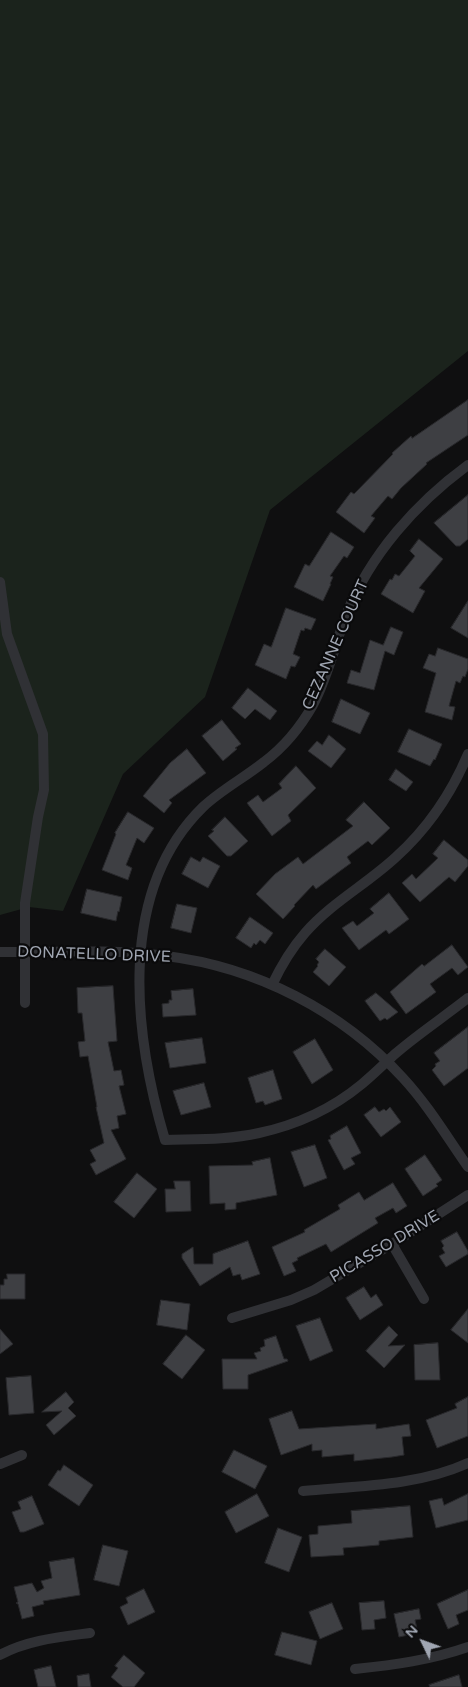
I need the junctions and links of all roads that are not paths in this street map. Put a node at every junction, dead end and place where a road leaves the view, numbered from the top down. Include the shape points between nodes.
1 (468, 465) edge
2 (0, 582) edge
3 (468, 754) edge
4 (0, 952) edge
5 (26, 952) junction
6 (141, 953) junction
7 (272, 985) junction
8 (468, 998) edge
9 (25, 1003) dead end
10 (387, 1062) junction
11 (468, 1167) edge
12 (468, 1195) edge
13 (392, 1244) junction
14 (424, 1299) dead end
15 (232, 1318) dead end
16 (22, 1455) dead end
17 (468, 1463) edge
18 (0, 1464) edge
19 (303, 1491) dead end
20 (90, 1634) dead end
21 (468, 1646) edge
22 (0, 1655) edge
23 (355, 1669) dead end

1 - 6 street, CEZANNE COURT via 424,501 379,555 347,612 323,681 299,726 265,762 203,808 179,836 157,875 148,900
2 - 5 street via 7,634 43,734 44,790 25,903
3 - 7 street via 439,808 419,834 305,932
4 - 5 street, DONATELLO DRIVE
5 - 6 street, DONATELLO DRIVE
5 - 9 street
6 - 7 street, DONATELLO DRIVE via 202,962
6 - 10 street, CEZANNE COURT via 143,1041 164,1140 230,1138 286,1126 336,1102
7 - 10 street, DONATELLO DRIVE via 332,1017
8 - 10 street
10 - 11 street, DONATELLO DRIVE via 427,1107
12 - 13 street, PICASSO DRIVE
13 - 14 street
13 - 15 street, PICASSO DRIVE via 314,1290
16 - 18 street
17 - 19 street via 436,1475 410,1480
20 - 22 street via 42,1641
21 - 23 street via 409,1663

